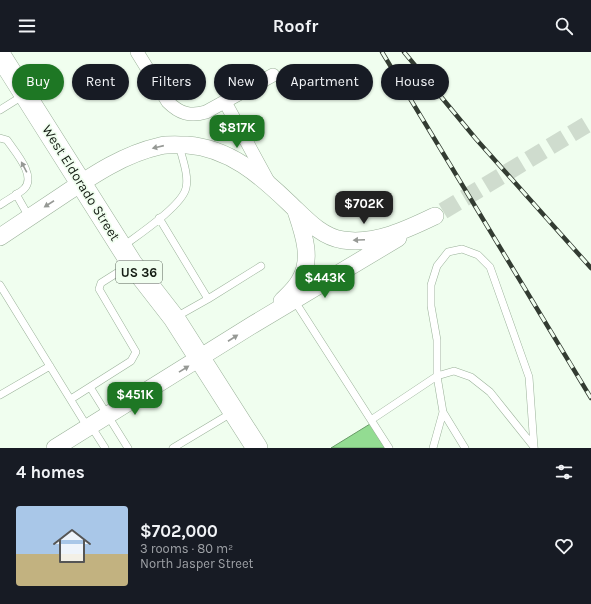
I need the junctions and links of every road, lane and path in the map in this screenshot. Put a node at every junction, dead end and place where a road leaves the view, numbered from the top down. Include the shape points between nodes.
1 (137, 52) edge
2 (0, 55) edge
3 (12, 75) edge
4 (273, 76) dead end
5 (16, 100) edge
6 (27, 100) edge
7 (225, 102) junction
8 (0, 110) edge
9 (0, 138) edge
10 (179, 145) junction
11 (82, 183) junction
12 (270, 185) junction
13 (16, 194) junction
14 (0, 205) edge
15 (295, 208) junction
16 (29, 217) junction
17 (159, 218) junction
18 (0, 237) edge
19 (127, 256) junction
20 (261, 266) dead end
21 (0, 285) edge
22 (208, 299) junction
23 (294, 300) junction
24 (174, 318) junction
25 (254, 324) junction
26 (200, 359) junction
27 (50, 366) junction
28 (437, 376) junction
29 (90, 387) junction
30 (0, 395) edge
31 (71, 399) junction
32 (234, 412) junction
33 (443, 412) junction
34 (109, 415) junction
35 (371, 420) junction
36 (90, 427) junction
37 (55, 448) edge
38 (105, 448) edge
39 (128, 448) edge
40 (173, 448) edge
41 (257, 448) edge
42 (389, 448) edge
43 (433, 448) edge
44 (465, 448) edge
45 (534, 448) edge

1 - 7 street via 173,107 194,115
2 - 3 main road, West Eldorado Street / US 36
4 - 7 street
5 - 8 lane
6 - 11 main road, West Eldorado Street / US 36
7 - 12 street
13 -> 9 lane via 24,189 28,175 7,140
10 -> 11 street via 161,146 136,153
10 - 12 street via 196,146 232,158
10 - 17 lane via 186,188 178,203
11 -> 16 street
11 - 19 main road, West Eldorado Street / US 36
12 - 15 street
13 - 14 lane
13 - 16 lane
23 -> 15 street via 439,213 384,236 343,240 328,236
15 - 25 street via 306,248 301,280 277,306
16 - 18 street
17 - 19 lane
17 - 22 lane
19 - 24 main road, West Eldorado Street / US 36
19 - 29 lane via 101,283 99,289 136,352 131,361
20 - 22 lane
21 - 27 lane
22 - 24 lane
23 - 25 street
23 - 35 lane
24 - 26 main road, West Eldorado Street / US 36
26 -> 25 street
26 - 32 main road, West Eldorado Street / US 36
34 -> 26 street
27 - 30 lane
27 - 31 lane
28 - 33 lane
28 - 35 lane
28 - 45 lane via 454,371 471,377 490,392
28 - 45 lane via 437,340 431,306 431,285 437,266 448,252 462,250 478,255 490,267 529,377
29 - 31 lane
29 - 34 lane
31 - 36 lane
32 - 40 lane
32 - 41 main road, West Eldorado Street / US 36
33 - 43 lane
33 - 44 lane
34 - 36 street
34 - 39 lane
35 - 42 lane
36 - 37 street
36 - 38 lane

